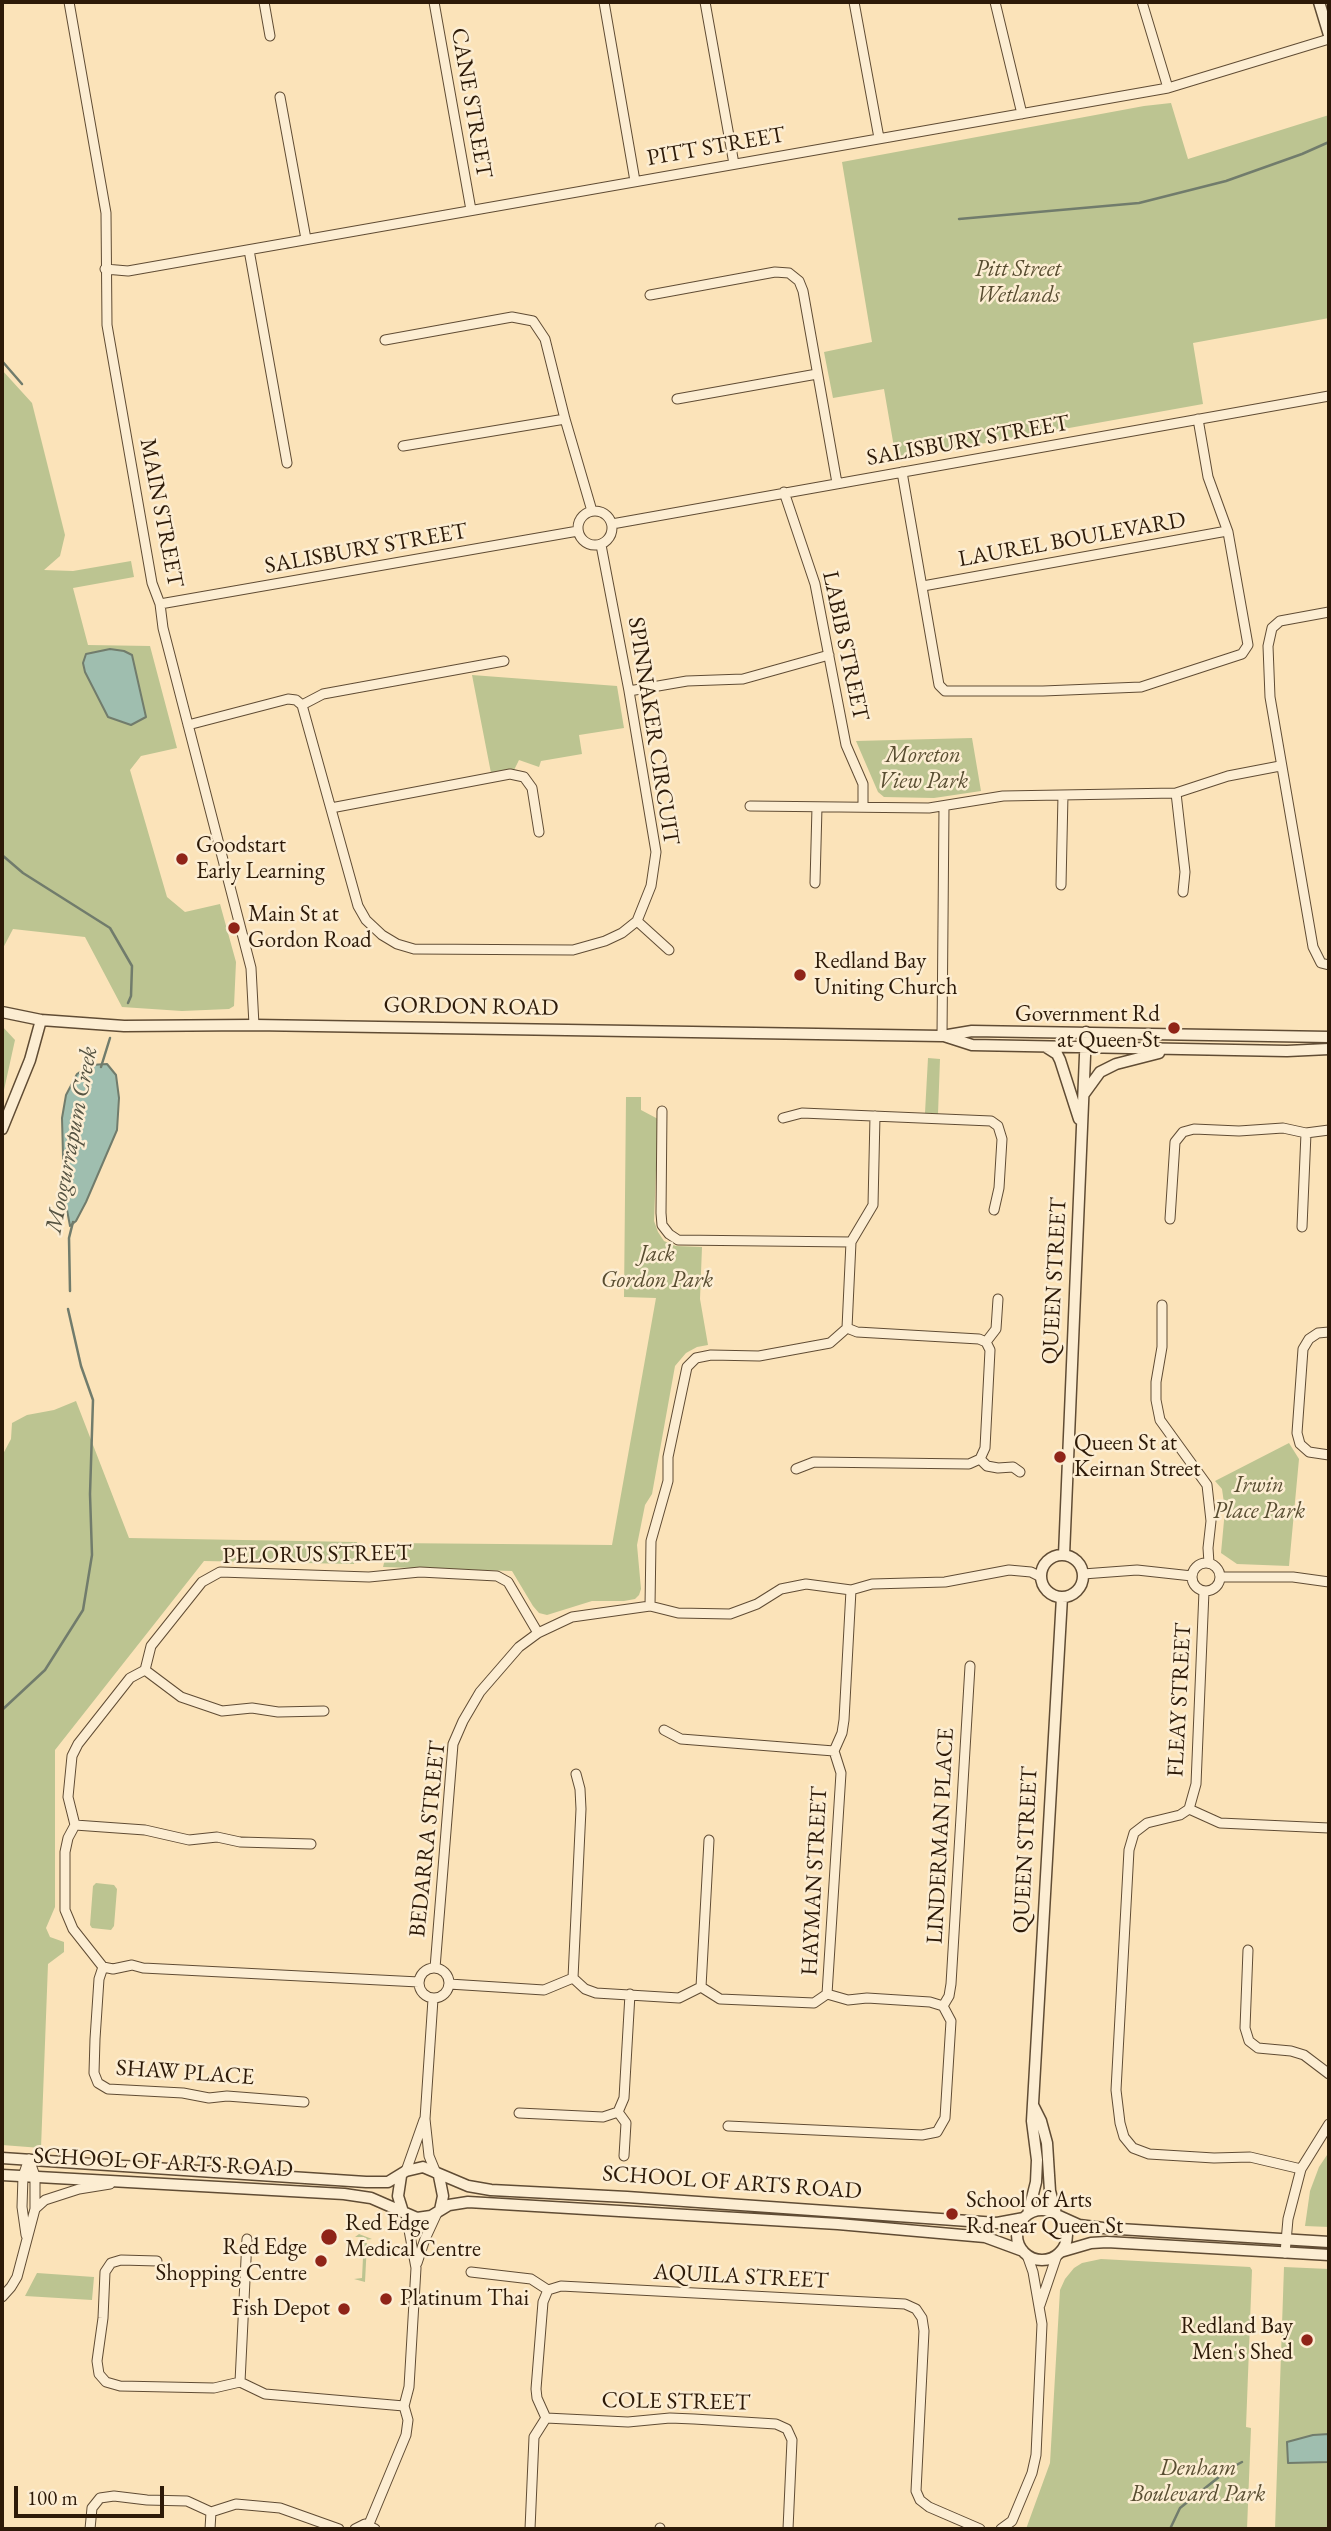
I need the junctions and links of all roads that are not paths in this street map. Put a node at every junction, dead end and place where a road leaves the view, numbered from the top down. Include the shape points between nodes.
1 (69, 2) edge
2 (264, 2) edge
3 (434, 2) edge
4 (604, 2) edge
5 (705, 2) edge
6 (855, 2) edge
7 (995, 2) edge
8 (1142, 2) edge
9 (1319, 2) edge
10 (270, 36) dead end
11 (1329, 37) edge
12 (1168, 88) junction
13 (280, 97) dead end
14 (1021, 114) junction
15 (879, 138) junction
16 (734, 164) junction
17 (635, 181) junction
18 (471, 210) junction
19 (306, 239) junction
20 (249, 250) junction
21 (105, 269) junction
22 (650, 295) dead end
23 (385, 340) dead end
24 (817, 374) junction
25 (1329, 396) edge
26 (677, 399) dead end
27 (565, 419) junction
28 (1198, 419) junction
29 (403, 446) dead end
30 (286, 463) dead end
31 (902, 472) junction
32 (837, 483) junction
33 (784, 492) junction
34 (592, 511) junction
35 (612, 524) junction
36 (578, 531) junction
37 (1227, 531) junction
38 (601, 545) junction
39 (923, 586) junction
40 (160, 604) junction
41 (1329, 612) edge
42 (829, 655) junction
43 (504, 661) dead end
44 (629, 691) junction
45 (302, 705) junction
46 (188, 725) junction
47 (1280, 766) junction
48 (1176, 793) junction
49 (1063, 795) junction
50 (750, 806) dead end
51 (817, 807) junction
52 (863, 807) junction
53 (944, 807) junction
54 (331, 808) junction
55 (539, 832) dead end
56 (816, 883) dead end
57 (1061, 885) dead end
58 (1183, 892) dead end
59 (637, 920) junction
60 (669, 950) dead end
61 (1329, 965) edge
62 (2, 1012) edge
63 (41, 1020) junction
64 (254, 1025) junction
65 (1086, 1032) junction
66 (942, 1036) junction
67 (1329, 1037) edge
68 (1046, 1047) junction
69 (1085, 1047) junction
70 (1179, 1049) junction
71 (1329, 1049) edge
72 (1084, 1095) junction
73 (662, 1111) dead end
74 (874, 1116) junction
75 (783, 1118) dead end
76 (2, 1129) edge
77 (1329, 1130) edge
78 (1306, 1133) junction
79 (1082, 1135) junction
80 (993, 1210) dead end
81 (1170, 1219) dead end
82 (1302, 1227) dead end
83 (852, 1242) junction
84 (998, 1299) dead end
85 (1162, 1305) dead end
86 (847, 1328) junction
87 (1329, 1332) edge
88 (986, 1342) junction
89 (1329, 1455) edge
90 (980, 1459) junction
91 (796, 1469) dead end
92 (1020, 1472) dead end
93 (1064, 1555) junction
94 (1209, 1563) junction
95 (1083, 1574) junction
96 (1192, 1576) junction
97 (1041, 1577) junction
98 (1220, 1577) junction
99 (1329, 1582) edge
100 (851, 1590) junction
101 (1204, 1591) junction
102 (1062, 1597) junction
103 (650, 1606) junction
104 (538, 1633) junction
105 (970, 1666) dead end
106 (145, 1670) junction
107 (324, 1712) dead end
108 (664, 1730) dead end
109 (834, 1751) junction
110 (576, 1774) dead end
111 (1189, 1809) junction
112 (75, 1825) junction
113 (1329, 1828) edge
114 (709, 1840) dead end
115 (311, 1844) dead end
116 (1248, 1950) dead end
117 (103, 1967) junction
118 (435, 1968) junction
119 (573, 1979) junction
120 (419, 1983) junction
121 (449, 1984) junction
122 (701, 1987) junction
123 (630, 1994) junction
124 (827, 1994) junction
125 (433, 1999) junction
126 (943, 2006) junction
127 (1329, 2074) edge
128 (304, 2102) dead end
129 (1033, 2105) junction
130 (618, 2112) junction
131 (519, 2113) dead end
132 (425, 2119) junction
133 (1329, 2124) edge
134 (728, 2126) dead end
135 (624, 2157) dead end
136 (2, 2158) edge
137 (29, 2160) junction
138 (1301, 2169) junction
139 (404, 2174) junction
140 (438, 2174) junction
141 (2, 2175) edge
142 (29, 2176) junction
143 (136, 2181) junction
144 (35, 2208) junction
145 (439, 2212) junction
146 (404, 2213) junction
147 (1058, 2215) junction
148 (1026, 2216) junction
149 (247, 2239) dead end
150 (26, 2240) junction
151 (1287, 2240) junction
152 (1329, 2242) edge
153 (1025, 2253) junction
154 (1285, 2253) junction
155 (1059, 2254) junction
156 (1329, 2255) edge
157 (157, 2261) dead end
158 (416, 2268) junction
159 (471, 2272) dead end
160 (548, 2290) junction
161 (2, 2297) edge
162 (1040, 2305) junction
163 (240, 2382) junction
164 (404, 2406) junction
165 (546, 2418) junction
166 (211, 2512) junction
167 (372, 2527) edge
168 (90, 2529) edge
169 (209, 2529) edge
170 (340, 2529) edge
171 (355, 2529) edge
172 (530, 2529) edge
173 (788, 2529) edge
174 (981, 2529) edge
175 (1001, 2529) edge

1 - 21 street, MAIN STREET via 106,213
2 - 10 street
3 - 18 street, CANE STREET
4 - 17 street
5 - 16 street
6 - 15 street
7 - 14 street
8 - 12 street
9 - 11 street
11 - 12 street, PITT STREET
12 - 14 street, PITT STREET
13 - 19 street
14 - 15 street, PITT STREET
15 - 16 street, PITT STREET
16 - 17 street, PITT STREET
17 - 18 street, PITT STREET
18 - 19 street, PITT STREET
19 - 20 street, PITT STREET
20 - 21 street, PITT STREET via 128,271
20 - 30 street
21 - 40 street, MAIN STREET via 107,325 152,583
22 - 24 street via 789,273 803,291
23 - 27 street via 512,317 533,321 545,339
24 - 26 street
24 - 32 street
25 - 28 street, SALISBURY STREET
27 - 29 street
27 - 34 street
28 - 31 street, SALISBURY STREET
28 - 37 street via 1208,477
31 - 32 street, SALISBURY STREET
31 - 39 street
32 - 33 street, SALISBURY STREET
33 - 35 street, SALISBURY STREET
33 - 42 street, LABIB STREET via 815,584
34 - 35 street via 604,513
34 - 36 street via 580,520
35 - 38 street via 611,536
36 - 38 street via 583,541
36 - 40 street, SALISBURY STREET
37 - 39 street, LAUREL BOULEVARD
37 - 39 street via 1248,645 1242,653 1142,687 945,691 939,685
38 - 44 street, SPINNAKER CIRCUIT
40 - 46 street, MAIN STREET
41 - 47 street via 1280,621 1268,636 1270,697
42 - 44 street via 743,679 687,681
42 - 52 street, LABIB STREET via 846,745 863,784
43 - 45 street via 323,694
44 - 59 street, SPINNAKER CIRCUIT via 656,852 651,886
45 - 46 street via 288,699
45 - 54 street
46 - 64 street, MAIN STREET via 251,968
47 - 48 street
47 - 61 street via 1313,947 1321,963
48 - 49 street
48 - 58 street
49 - 53 street via 1003,796
49 - 57 street
50 - 51 street
51 - 52 street
51 - 56 street
52 - 53 street
53 - 66 street
54 - 55 street via 510,774 524,777 532,788
54 - 59 street via 358,906 374,928 397,944 573,950 605,942
59 - 60 street
62 - 63 street, GORDON ROAD
63 - 64 street, GORDON ROAD via 124,1026
63 - 76 street
64 - 66 street, GORDON ROAD
65 - 66 street, GORDON ROAD via 972,1031
65 - 67 street, GORDON ROAD
65 - 69 street, QUEEN STREET
66 - 68 street, GORDON ROAD via 972,1045
68 - 69 street, GORDON ROAD
68 - 79 street, QUEEN STREET via 1060,1060
69 - 70 street, GORDON ROAD
69 - 72 street, QUEEN STREET
70 - 71 street
70 - 72 street via 1100,1072
72 - 79 street, QUEEN STREET
73 - 83 street via 661,1213 669,1234 678,1240
74 - 75 street via 802,1113
74 - 80 street via 991,1121 998,1126 1002,1139
74 - 83 street via 873,1205
77 - 78 street
78 - 81 street via 1283,1128 1183,1132 1175,1142
78 - 82 street
79 - 93 street, QUEEN STREET
83 - 86 street
84 - 88 street via 996,1329
85 - 94 street via 1156,1400 1160,1420 1207,1485
86 - 88 street
86 - 103 street via 830,1343 759,1356 711,1355 696,1358 687,1367 668,1457 668,1481 652,1541
87 - 89 street via 1318,1333 1303,1349 1297,1433 1300,1444 1310,1452
88 - 90 street via 990,1350 986,1436
90 - 91 street via 969,1464 814,1462
90 - 92 street via 987,1466 1013,1467
93 - 95 street via 1076,1560
93 - 97 street via 1051,1559
94 - 96 street via 1198,1565
94 - 98 street via 1219,1570
95 - 96 street via 1137,1570
95 - 102 street via 1079,1589
96 - 101 street via 1194,1585
97 - 100 street, BEDARRA STREET via 1009,1570 944,1582 872,1584
97 - 102 street via 1050,1593
98 - 99 street
98 - 101 street via 1216,1588
100 - 103 street, BEDARRA STREET via 791,1586 746,1609 716,1616
100 - 109 street, HAYMAN STREET via 844,1720
101 - 111 street, FLEAY STREET via 1196,1784
102 - 129 street, QUEEN STREET
103 - 104 street, BEDARRA STREET via 572,1617
104 - 106 street, PELORUS STREET via 508,1582 497,1576 220,1572 202,1582 150,1646
104 - 118 street, BEDARRA STREET via 519,1647 480,1692 453,1744
105 - 126 street, LINDERMAN PLACE via 951,1984
106 - 107 street via 181,1697 222,1711
106 - 112 street, PELORUS STREET via 130,1678 72,1756 68,1797
108 - 109 street via 681,1740
109 - 124 street, HAYMAN STREET via 841,1773
110 - 119 street via 581,1809
111 - 113 street via 1220,1823
111 - 138 street via 1147,1823 1134,1833 1129,1850 1116,2090 1124,2137 1133,2148 1149,2154 1250,2157
112 - 115 street via 145,1829 189,1840 217,1837
112 - 117 street, PELORUS STREET via 65,1852 65,1910 73,1929
114 - 122 street
116 - 127 street via 1245,2028 1249,2041 1258,2048 1304,2055
117 - 120 street
117 - 128 street, SHAW PLACE via 95,2039 98,2083 108,2089
118 - 120 street via 426,1970
118 - 121 street via 444,1972
119 - 121 street via 544,1990
119 - 123 street via 596,1993
120 - 125 street via 424,1995
121 - 125 street via 446,1993
122 - 123 street via 679,1998
122 - 124 street, HAYMAN STREET via 720,1999 734,2000 814,2003
123 - 130 street via 624,2098
124 - 126 street via 848,2000 892,1999
125 - 132 street
126 - 134 street via 951,2021 945,2118 937,2132
129 - 147 street, QUEEN STREET via 1047,2143 1050,2191
129 - 148 street, QUEEN STREET via 1036,2182
130 - 131 street via 603,2117
130 - 135 street via 626,2123
132 - 139 street
132 - 140 street via 429,2157
133 - 138 street
136 - 137 street, SCHOOL OF ARTS ROAD
137 - 139 street, SCHOOL OF ARTS ROAD via 353,2182 388,2182
137 - 142 street
138 - 151 street
139 - 140 street via 423,2167
139 - 146 street via 398,2196
140 - 145 street via 443,2196
140 - 148 street, SCHOOL OF ARTS ROAD via 491,2190 997,2223
141 - 142 street, SCHOOL OF ARTS ROAD
142 - 143 street, SCHOOL OF ARTS ROAD
142 - 144 street
142 - 150 street via 22,2207
143 - 144 street via 79,2189
143 - 146 street, SCHOOL OF ARTS ROAD via 344,2194 371,2198
144 - 150 street
145 - 146 street via 424,2218
145 - 153 street, SCHOOL OF ARTS ROAD via 468,2202 838,2224 985,2237
145 - 158 street
146 - 158 street
147 - 148 street via 1042,2210
147 - 151 street via 1079,2225 1103,2228
147 - 155 street via 1067,2238
148 - 153 street via 1017,2238
149 - 163 street
150 - 161 street via 17,2277
151 - 152 street
151 - 154 street
153 - 155 street via 1042,2260
153 - 162 street
154 - 155 street via 1107,2242
154 - 156 street
155 - 162 street
157 - 163 street via 121,2260 111,2263 105,2272 99,2374 120,2386 214,2388
158 - 164 street
159 - 160 street via 531,2279
160 - 165 street via 543,2302 536,2389
160 - 174 street, AQUILA STREET via 561,2286 905,2304 916,2309 924,2331 916,2491 929,2507
162 - 175 street via 1036,2455 1013,2521
163 - 164 street via 265,2394
164 - 167 street via 406,2435
165 - 172 street via 534,2437
165 - 173 street, COLE STREET via 694,2419 776,2424 787,2429 792,2440
166 - 168 street via 187,2501 114,2496 100,2498 92,2508
166 - 169 street
166 - 170 street via 236,2504 280,2508
167 - 171 street via 361,2524

